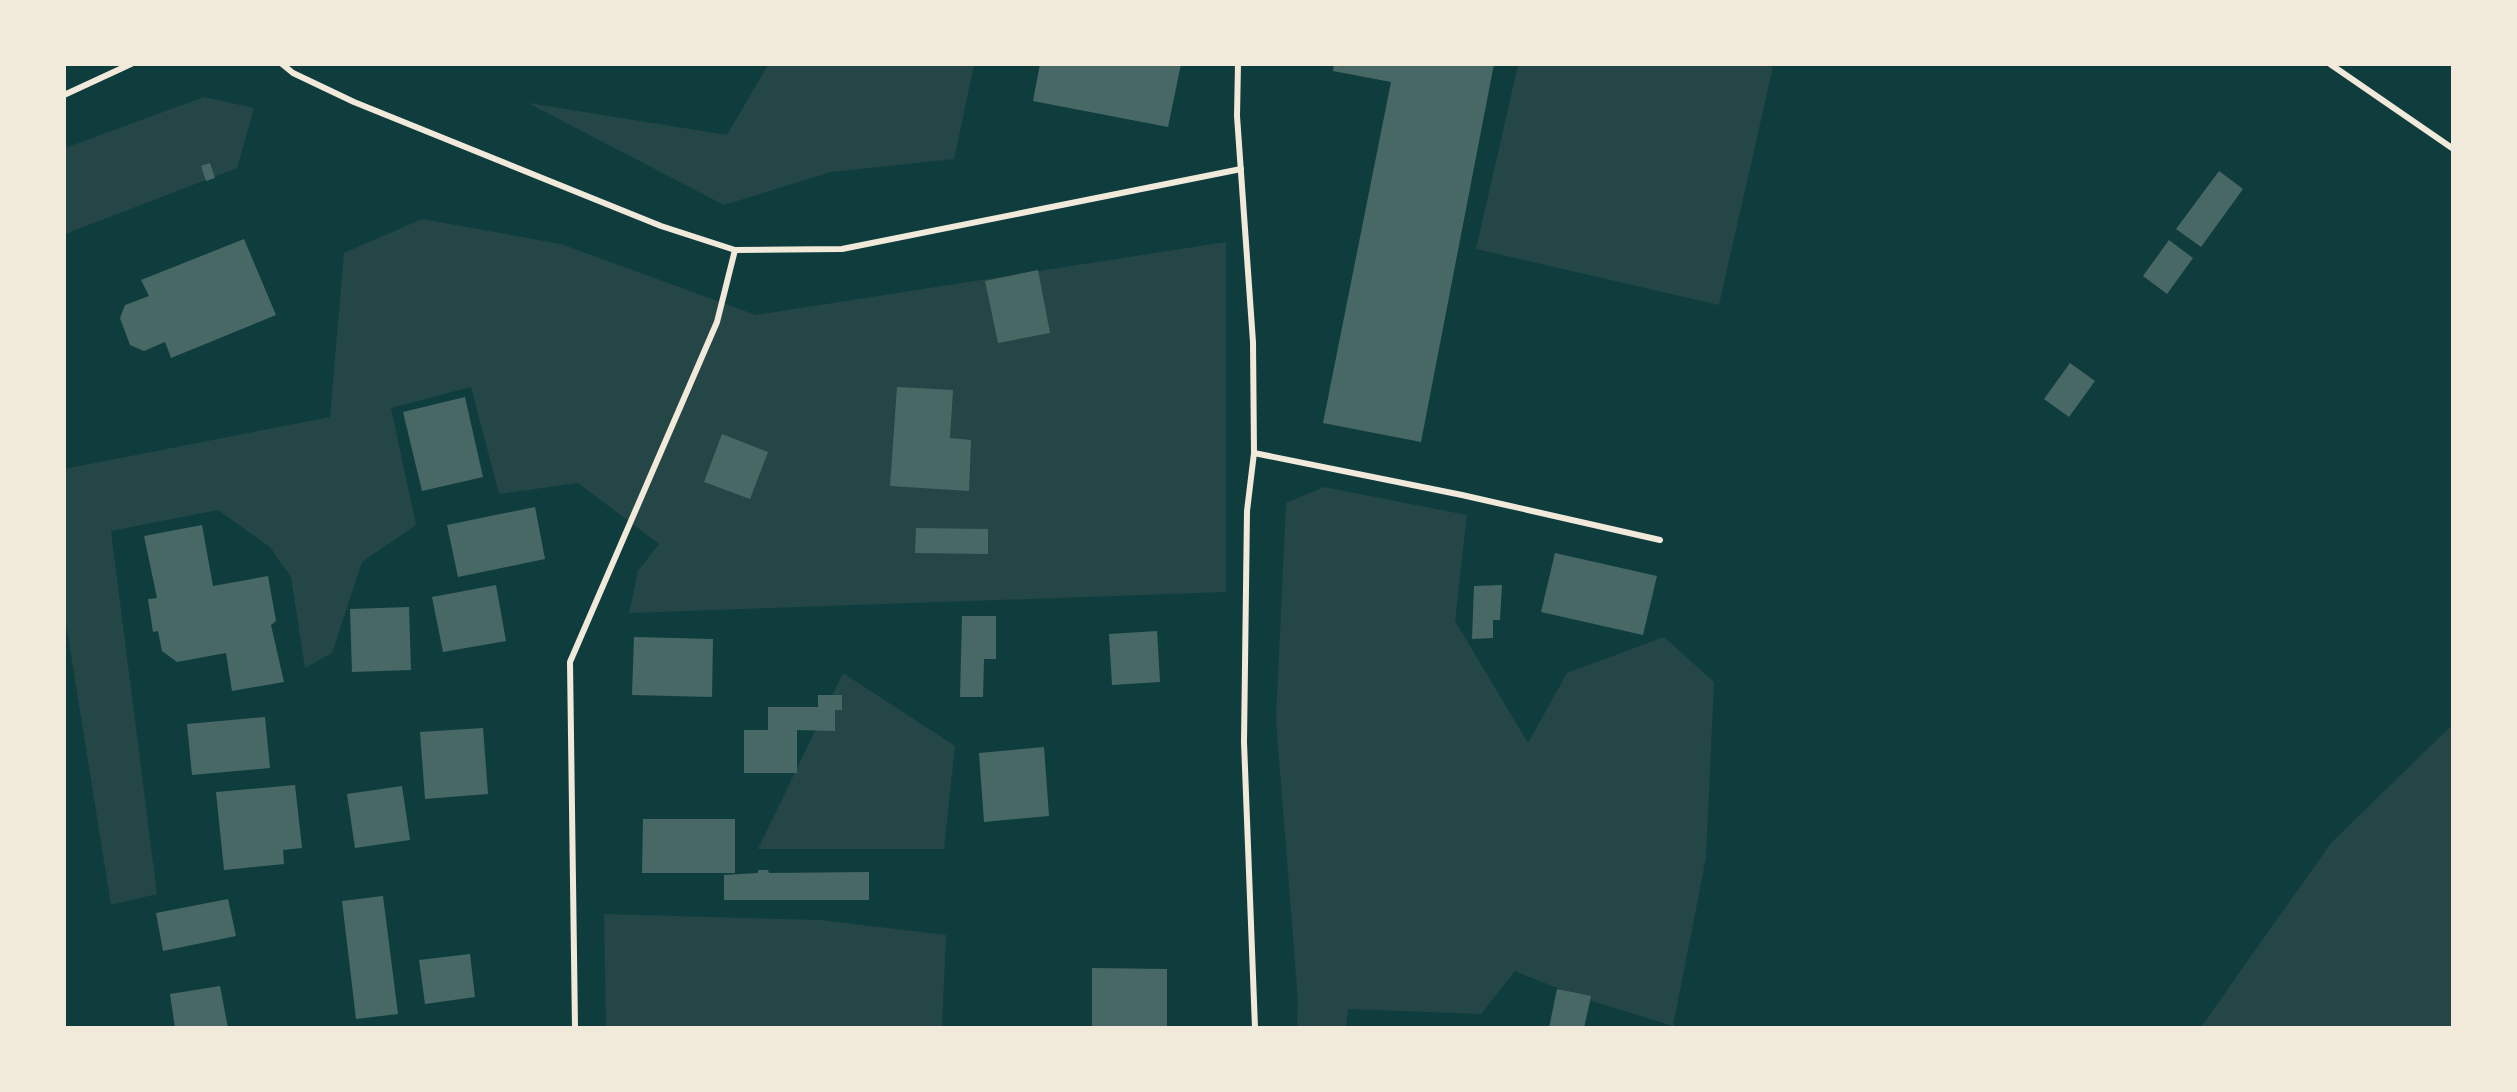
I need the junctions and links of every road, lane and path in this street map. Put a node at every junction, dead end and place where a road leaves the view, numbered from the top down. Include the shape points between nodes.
1 (131, 64) edge
2 (282, 64) edge
3 (1238, 64) edge
4 (2330, 64) edge
5 (64, 94) edge
6 (2452, 148) edge
7 (1241, 168) junction
8 (735, 250) junction
9 (1254, 453) junction
10 (1660, 540) dead end
11 (575, 1028) edge
12 (1255, 1028) edge

1 - 5 street
2 - 8 street via 354,102 661,226
3 - 7 street
4 - 6 street
7 - 8 street via 842,249
7 - 9 street via 1253,342
8 - 11 street via 717,322 570,662
9 - 10 street
9 - 12 street via 1247,511 1244,742

